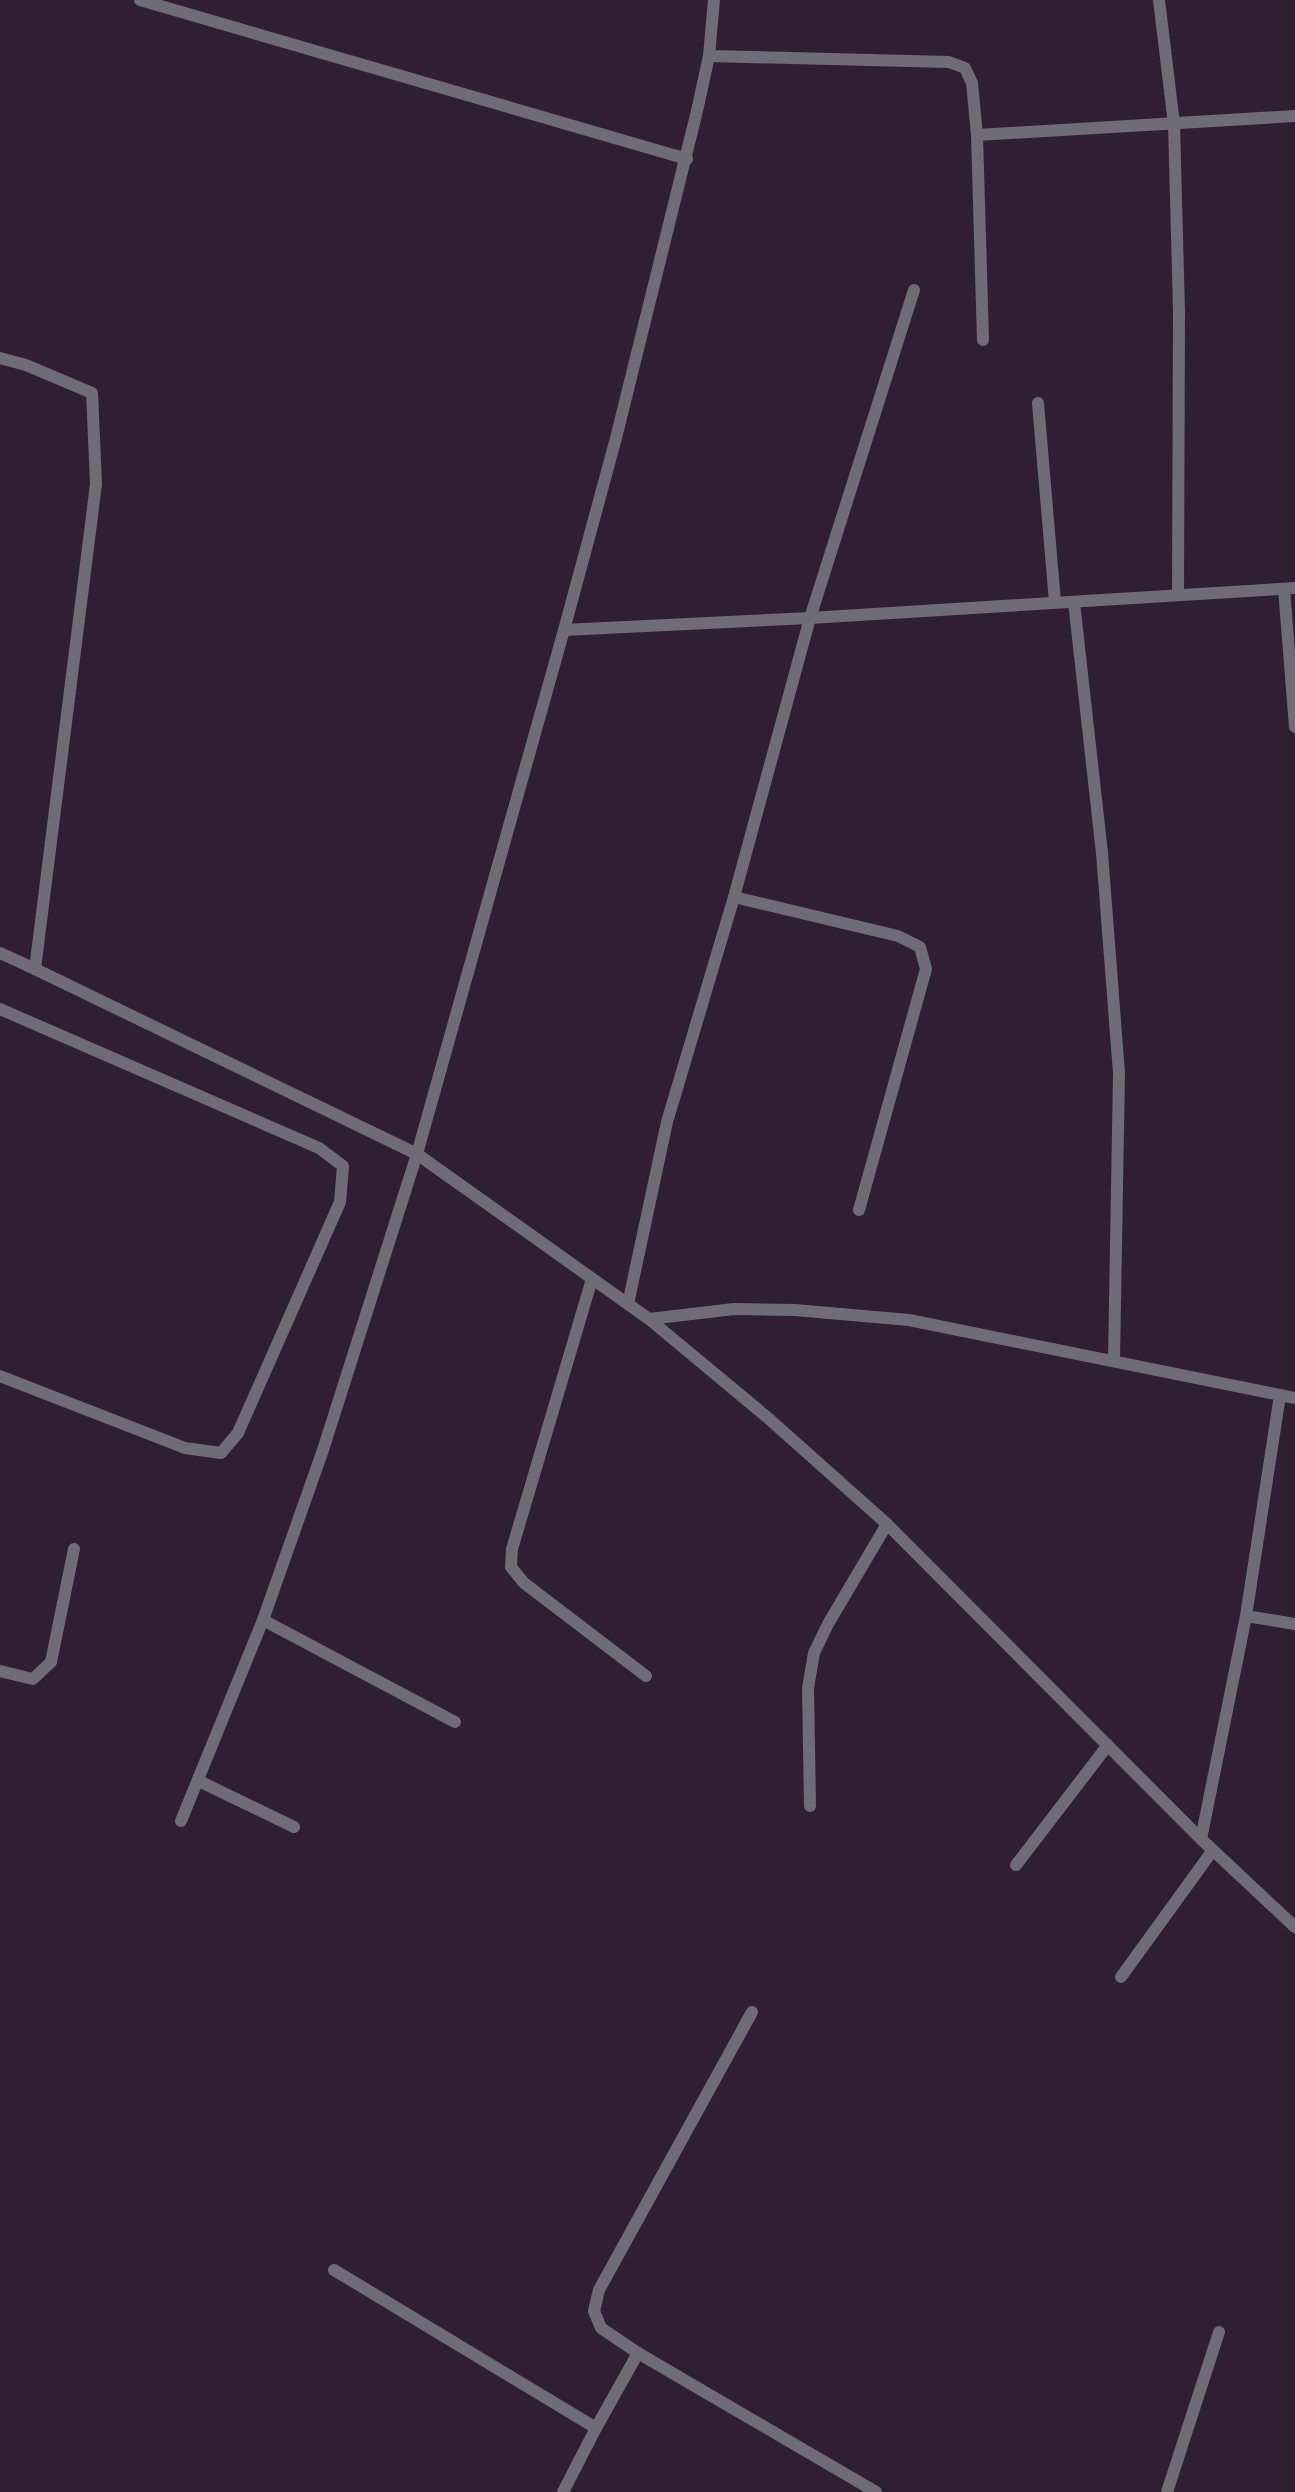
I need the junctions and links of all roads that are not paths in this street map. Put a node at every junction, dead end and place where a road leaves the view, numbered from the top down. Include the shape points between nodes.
1 (140, 0) edge
2 (714, 0) edge
3 (1159, 0) edge
4 (709, 56) junction
5 (1295, 116) edge
6 (1174, 124) junction
7 (977, 135) junction
8 (686, 159) junction
9 (914, 290) dead end
10 (983, 340) dead end
11 (0, 358) edge
12 (1038, 404) dead end
13 (1290, 588) edge
14 (1178, 595) junction
15 (1055, 602) junction
16 (1074, 602) junction
17 (810, 618) junction
18 (564, 630) junction
19 (1295, 727) edge
20 (734, 897) junction
21 (0, 954) edge
22 (36, 969) junction
23 (0, 1009) edge
24 (417, 1154) junction
25 (860, 1210) dead end
26 (592, 1279) junction
27 (628, 1304) junction
28 (649, 1319) junction
29 (1114, 1360) junction
30 (0, 1376) edge
31 (1280, 1395) junction
32 (1295, 1398) edge
33 (887, 1524) junction
34 (74, 1549) dead end
35 (1246, 1616) junction
36 (263, 1620) junction
37 (1295, 1624) edge
38 (0, 1671) edge
39 (646, 1676) dead end
40 (455, 1722) dead end
41 (1108, 1745) junction
42 (199, 1781) junction
43 (810, 1806) dead end
44 (182, 1821) dead end
45 (294, 1827) dead end
46 (1201, 1839) junction
47 (1213, 1850) junction
48 (1016, 1865) dead end
49 (1295, 1927) edge
50 (1121, 1977) dead end
51 (752, 2012) dead end
52 (334, 2270) dead end
53 (1219, 2332) dead end
54 (638, 2353) junction
55 (596, 2428) junction
56 (563, 2492) edge
57 (876, 2492) edge
58 (1167, 2492) edge

1 - 8 street
2 - 4 street
3 - 6 street
4 - 7 street via 949,62 965,68 972,83
4 - 8 street
5 - 6 street
6 - 7 street
6 - 14 street via 1179,311
7 - 10 street
8 - 18 street
9 - 17 street
11 - 22 street via 26,365 92,393 96,484
12 - 15 street
13 - 14 street
13 - 19 street
14 - 16 street
15 - 16 street
15 - 17 street
16 - 29 street via 1102,853 1119,1073
17 - 18 street
17 - 20 street
18 - 24 street
20 - 25 street via 898,936 920,947 926,969
20 - 27 street via 667,1122
21 - 22 street
22 - 24 street
23 - 30 street via 320,1148 343,1166 340,1202 238,1433 221,1453 185,1448
24 - 26 street
24 - 36 street via 323,1450
26 - 27 street
26 - 39 street via 512,1549 511,1567 524,1583
27 - 28 street
28 - 29 street via 734,1309 795,1310 909,1320
28 - 33 street via 768,1418
29 - 31 street
31 - 32 street
31 - 35 street
33 - 41 street
33 - 43 street via 814,1653 808,1688
34 - 38 street via 51,1662 33,1679
35 - 37 street
35 - 46 street
36 - 40 street
36 - 42 street
41 - 46 street
41 - 48 street
42 - 44 street
42 - 45 street
46 - 47 street
47 - 49 street
47 - 50 street
51 - 54 street via 599,2290 594,2311 601,2328
52 - 55 street
53 - 58 street
54 - 55 street
54 - 57 street
55 - 56 street

